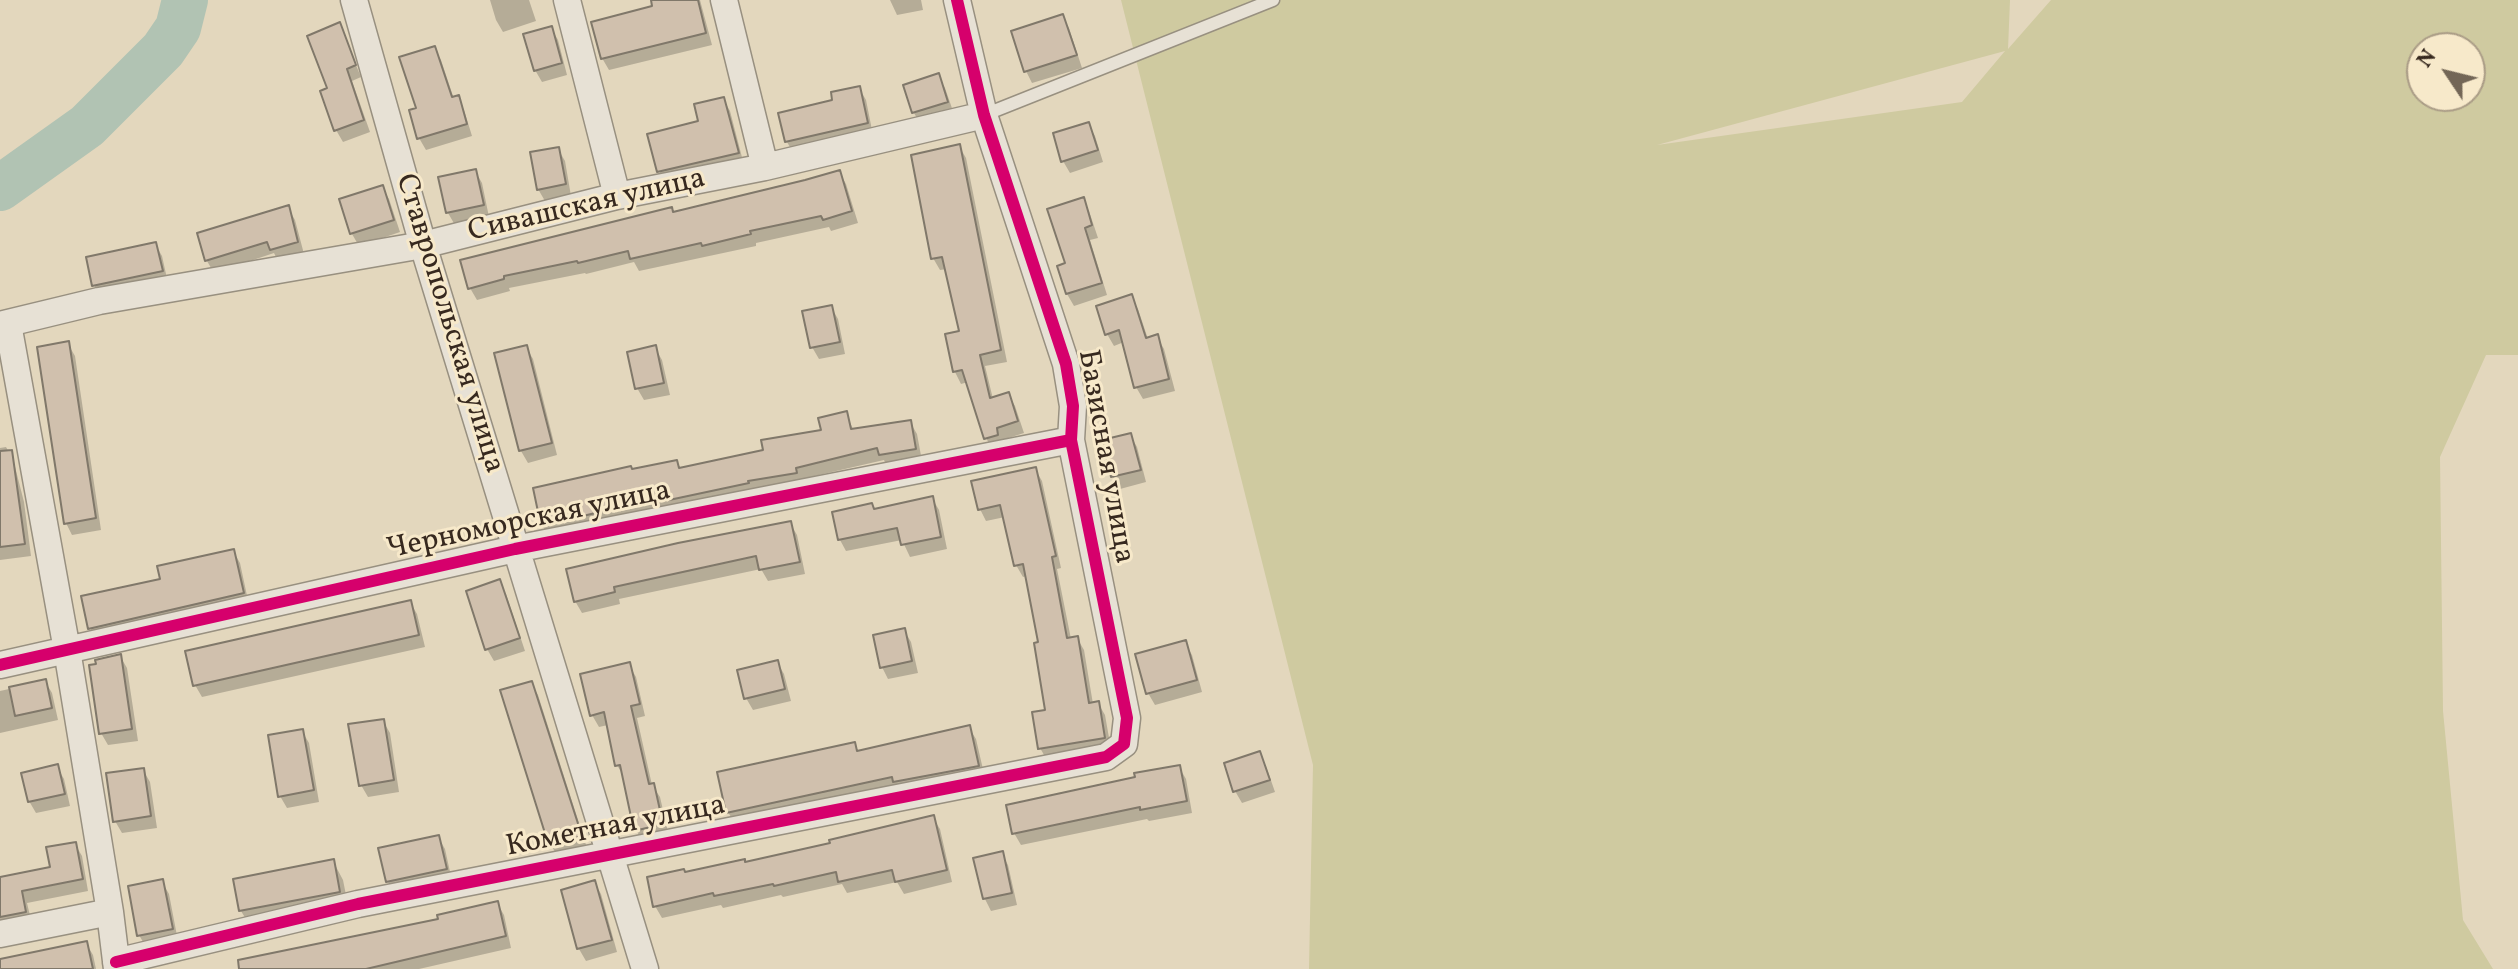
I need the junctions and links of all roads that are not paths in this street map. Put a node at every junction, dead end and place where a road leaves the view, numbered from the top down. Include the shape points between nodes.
1 (354, 0) edge
2 (567, 0) edge
3 (724, 0) edge
4 (957, 0) edge
5 (1273, 0) edge
6 (984, 115) junction
7 (765, 167) junction
8 (617, 196) junction
9 (423, 245) junction
10 (4, 325) edge
11 (1071, 440) junction
12 (515, 549) junction
13 (67, 650) junction
14 (0, 665) edge
15 (1124, 744) joint
16 (612, 856) junction
17 (110, 912) junction
18 (0, 934) edge
19 (116, 965) edge
20 (645, 969) edge

1 - 9 street, Ставропольская улица
2 - 8 street
3 - 7 street
4 - 6 street, Базисная улица
5 - 6 lane
6 - 7 street, Сивашская улица
6 - 11 street, Базисная улица via 1066,364 1073,406
7 - 8 street, Сивашская улица
8 - 9 street, Сивашская улица
9 - 10 street, Сивашская улица via 99,301
9 - 12 street, Ставропольская улица
10 - 13 street
11 - 12 street, Черноморская улица
11 - 15 street, Базисная улица via 1127,718
12 - 13 street, Черноморская улица
12 - 16 street, Ставропольская улица
13 - 14 street, Черноморская улица
13 - 17 street
15 - 16 street, Кометная улица via 1106,757
16 - 19 street, Кометная улица via 358,904
16 - 20 street, Ставропольская улица
17 - 18 street
17 - 19 street

